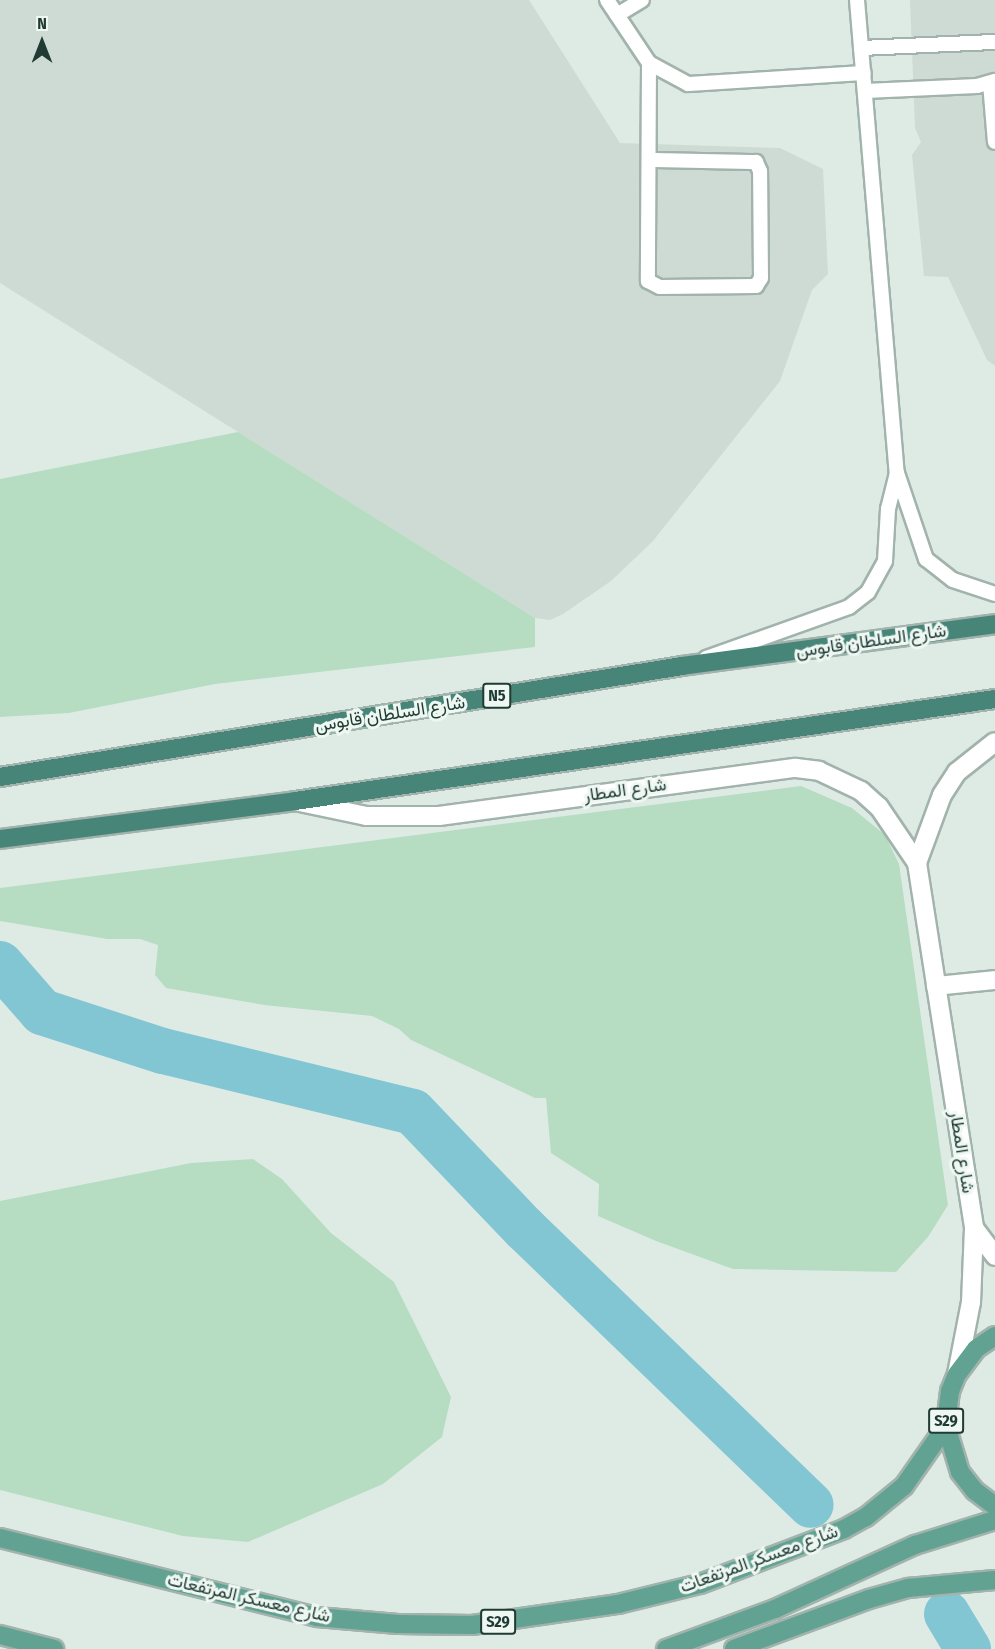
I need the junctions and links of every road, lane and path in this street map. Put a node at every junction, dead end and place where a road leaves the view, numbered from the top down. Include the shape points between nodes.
1 (607, 0) edge
2 (642, 0) edge
3 (857, 0) edge
4 (617, 15) junction
5 (995, 42) edge
6 (861, 48) junction
7 (649, 63) junction
8 (864, 73) junction
9 (993, 82) edge
10 (865, 91) junction
11 (995, 142) edge
12 (649, 160) junction
13 (897, 473) junction
14 (995, 594) edge
15 (995, 624) edge
16 (682, 666) junction
17 (995, 699) edge
18 (995, 742) edge
19 (0, 777) edge
20 (295, 801) junction
21 (0, 839) edge
22 (917, 863) junction
23 (995, 980) edge
24 (936, 986) junction
25 (974, 1228) junction
26 (995, 1256) edge
27 (995, 1336) edge
28 (957, 1374) junction
29 (946, 1426) junction
30 (995, 1506) edge
31 (995, 1520) edge
32 (0, 1538) edge
33 (995, 1580) edge
34 (0, 1635) edge
35 (54, 1649) edge
36 (666, 1649) edge
37 (735, 1649) edge

1 - 4 lane
2 - 4 lane
3 - 6 lane
4 - 7 lane
5 - 6 lane
6 - 8 lane
7 - 8 lane via 673,79 703,85
7 - 12 lane
8 - 10 lane
9 - 10 lane
9 - 11 lane
10 - 13 lane
12 - 12 lane via 647,276 652,285 747,289 756,286 761,278 760,171 756,162
13 - 14 lane via 926,559 952,580
13 - 16 lane via 889,503 885,561 875,583 859,600
15 - 16 highway, شارع السلطان قابوس / N5
16 - 19 highway, شارع السلطان قابوس / N5
17 - 20 highway
18 - 22 main road, شارع المطار via 957,772 942,795
20 - 21 highway
20 - 22 main road, شارع المطار via 366,816 439,816 796,768 819,771 861,791 879,807
22 - 24 main road, شارع المطار
23 - 24 main road
24 - 25 main road, شارع المطار
25 - 26 main road, شارع المطار
25 - 28 main road, شارع المطار via 971,1302
27 - 28 main road, S29 via 976,1349
28 - 29 main road, S29 via 950,1391
29 - 30 main road, S29 via 960,1472
29 - 32 main road, شارع معسكر المرتفعات / S29 via 904,1486 844,1529 700,1584 618,1604 495,1622 398,1624 317,1617
31 - 36 main road via 915,1545 775,1609
33 - 37 main road via 908,1588
34 - 35 main road

